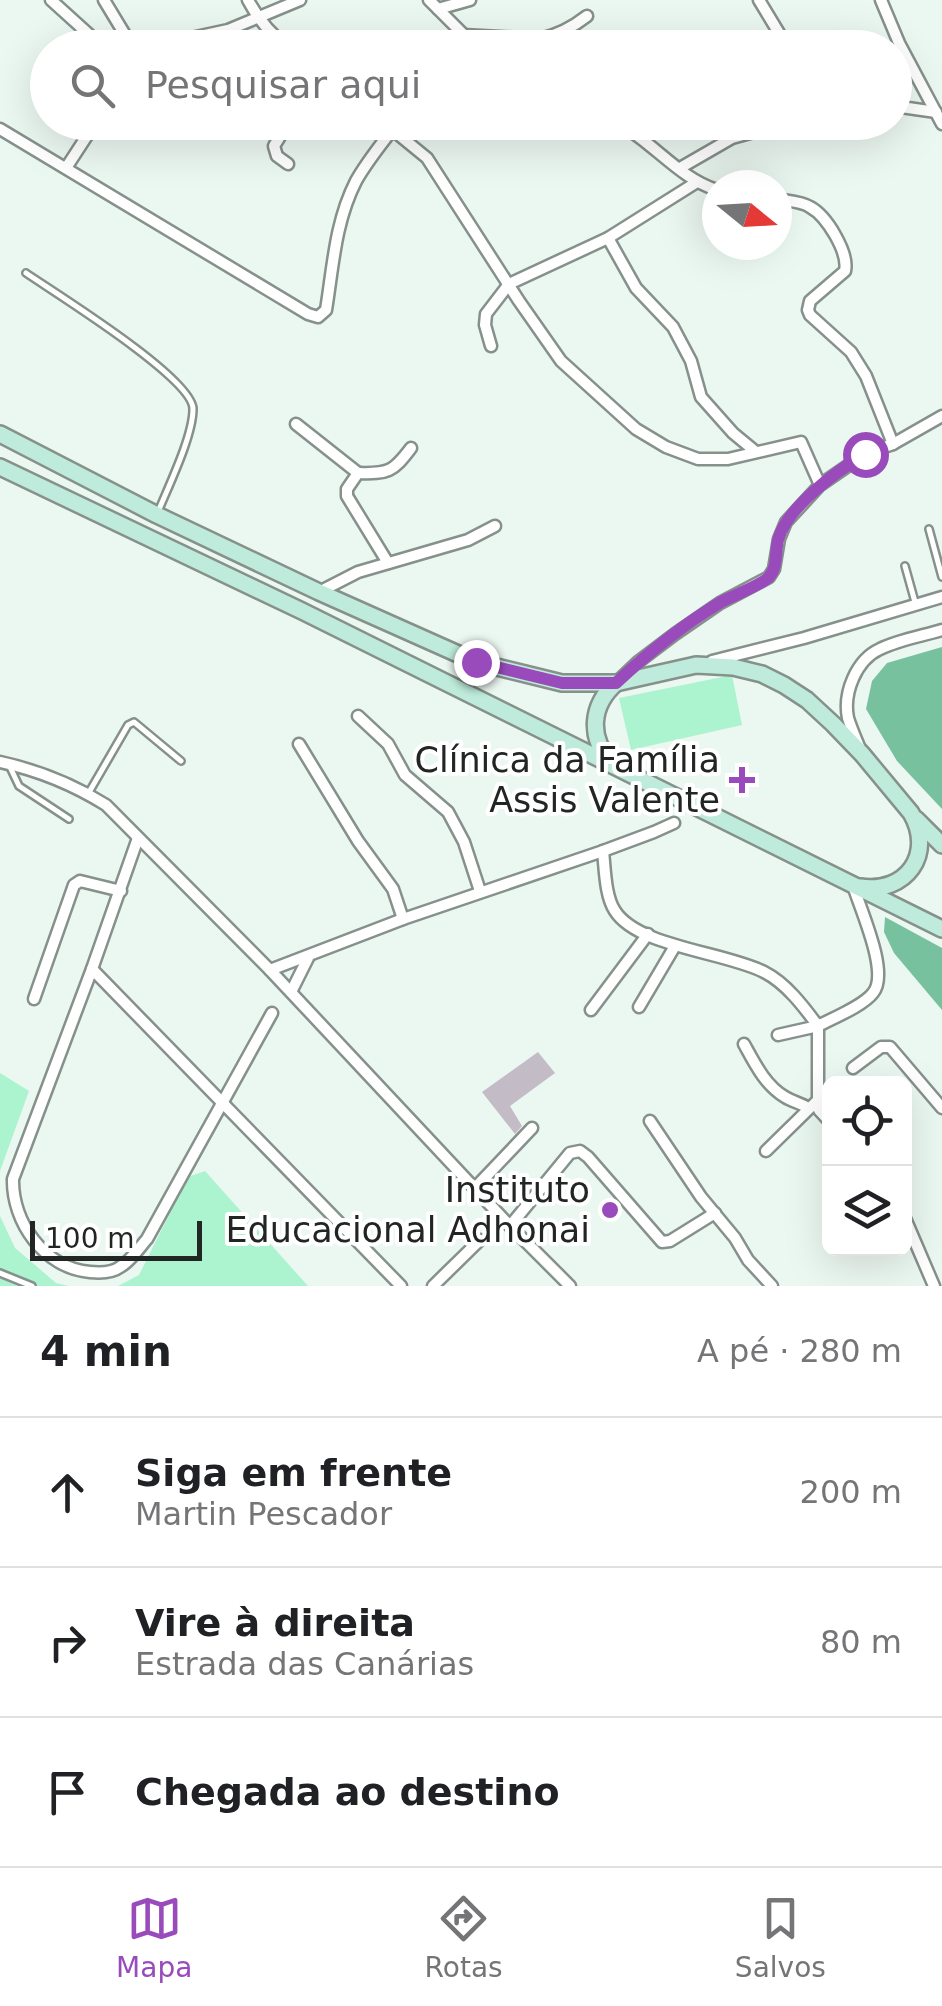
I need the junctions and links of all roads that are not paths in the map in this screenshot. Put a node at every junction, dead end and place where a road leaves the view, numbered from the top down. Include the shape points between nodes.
1 (51, 0) edge
2 (104, 0) edge
3 (248, 0) edge
4 (272, 0) edge
5 (300, 0) edge
6 (470, 0) edge
7 (759, 0) edge
8 (881, 0) edge
9 (433, 4) edge
10 (262, 15) junction
11 (587, 16) dead end
12 (84, 30) edge
13 (122, 30) edge
14 (228, 30) edge
15 (271, 30) edge
16 (459, 30) edge
17 (566, 30) edge
18 (777, 30) edge
19 (893, 30) edge
20 (912, 68) edge
21 (942, 94) edge
22 (928, 97) junction
23 (912, 109) edge
24 (936, 112) junction
25 (942, 124) edge
26 (0, 129) edge
27 (84, 140) edge
28 (278, 140) edge
29 (380, 140) edge
30 (405, 140) edge
31 (643, 140) edge
32 (729, 140) edge
33 (288, 164) dead end
34 (66, 168) junction
35 (680, 168) junction
36 (697, 182) junction
37 (702, 184) edge
38 (792, 202) edge
39 (608, 238) junction
40 (26, 273) dead end
41 (509, 284) junction
42 (490, 346) dead end
43 (942, 416) edge
44 (296, 424) dead end
45 (0, 434) edge
46 (893, 444) junction
47 (411, 448) dead end
48 (756, 452) junction
49 (0, 467) edge
50 (358, 473) junction
51 (820, 485) junction
52 (150, 512) junction
53 (495, 526) dead end
54 (930, 529) dead end
55 (134, 532) junction
56 (388, 563) junction
57 (905, 566) dead end
58 (942, 576) edge
59 (319, 592) junction
60 (942, 597) edge
61 (916, 604) junction
62 (942, 630) edge
63 (696, 665) junction
64 (616, 683) junction
65 (358, 716) dead end
66 (299, 744) dead end
67 (862, 754) junction
68 (180, 761) dead end
69 (5, 764) edge
70 (614, 764) junction
71 (88, 794) junction
72 (907, 809) junction
73 (69, 819) dead end
74 (674, 823) dead end
75 (138, 838) junction
76 (942, 845) edge
77 (603, 851) junction
78 (856, 886) junction
79 (120, 891) junction
80 (480, 891) junction
81 (402, 918) junction
82 (942, 929) edge
83 (648, 934) junction
84 (676, 946) junction
85 (308, 957) junction
86 (92, 968) junction
87 (270, 970) junction
88 (291, 992) junction
89 (34, 998) dead end
90 (640, 1007) dead end
91 (591, 1010) dead end
92 (272, 1012) dead end
93 (818, 1026) junction
94 (778, 1035) dead end
95 (744, 1044) dead end
96 (853, 1068) dead end
97 (222, 1102) junction
98 (813, 1104) junction
99 (942, 1108) edge
100 (822, 1113) edge
101 (650, 1120) dead end
102 (532, 1128) dead end
103 (766, 1150) dead end
104 (475, 1188) junction
105 (715, 1213) junction
106 (510, 1226) junction
107 (912, 1235) edge
108 (480, 1240) dead end
109 (0, 1273) edge
110 (32, 1286) edge
111 (400, 1286) edge
112 (433, 1286) edge
113 (570, 1286) edge
114 (772, 1286) edge
115 (934, 1286) edge

1 - 12 street
2 - 13 street
3 - 10 street
4 - 10 street
5 - 10 street
6 - 9 street
7 - 18 street
8 - 19 street
9 - 16 street
10 - 14 street
10 - 15 street
11 - 17 street
20 - 22 street
21 - 22 street
22 - 24 street
23 - 24 street
24 - 25 street
26 - 34 street
27 - 34 street
28 - 33 street via 274,151
29 - 34 street via 346,206 326,310 318,317
30 - 41 street via 427,158
31 - 35 street
32 - 35 street
35 - 36 street
36 - 37 street
36 - 39 street
38 - 46 street via 824,219 846,256 845,271 808,310 851,352
39 - 41 street
39 - 48 street via 636,288 674,327 701,397
40 - 52 lane via 108,327 189,396 189,428
41 - 42 street via 486,314
41 - 48 street via 561,361 636,429 698,459
43 - 46 street
44 - 50 street
45 - 52 main road
46 - 51 street
47 - 50 street via 390,471
48 - 51 street via 801,442
49 - 55 main road
50 - 56 street via 346,496
51 - 64 street via 786,522 769,578 720,603
52 - 55 main road
52 - 59 main road
53 - 56 street
54 - 58 lane
55 - 70 main road
56 - 59 street
57 - 61 lane
59 - 64 main road via 476,662 562,683
60 - 61 street
61 - 63 street
62 - 67 street via 878,649 860,665 848,717
63 - 64 main road
63 - 67 main road via 732,667 784,684
64 - 70 main road via 600,700 594,723 599,746
65 - 80 street via 388,744 405,775 448,812
66 - 81 street via 392,889
67 - 72 main road
68 - 71 lane via 134,722
69 - 71 street
69 - 73 lane via 18,786
70 - 78 main road
71 - 75 street
72 - 76 main road
72 - 78 main road via 920,842 913,866 884,888
74 - 77 street
75 - 79 street
75 - 87 street
77 - 80 street
77 - 83 street via 614,910
78 - 82 main road
78 - 93 street via 879,982 868,998
79 - 86 street
79 - 89 street via 80,880 74,886
80 - 81 street
81 - 85 street
83 - 84 street
83 - 91 street
84 - 90 street
84 - 93 street via 764,972
85 - 87 street
85 - 88 street
86 - 97 street
86 - 97 street via 13,1179 24,1228 48,1254 72,1269 119,1268 147,1238
87 - 88 street
88 - 104 street
92 - 97 street
93 - 94 street
93 - 98 street
95 - 98 street via 785,1097
96 - 99 street via 890,1047
97 - 111 street
98 - 100 street
98 - 103 street
101 - 105 street
102 - 104 street
104 - 106 street
105 - 106 street via 662,1242 576,1151
105 - 114 street
106 - 113 street
107 - 115 street
108 - 112 street
109 - 110 lane

